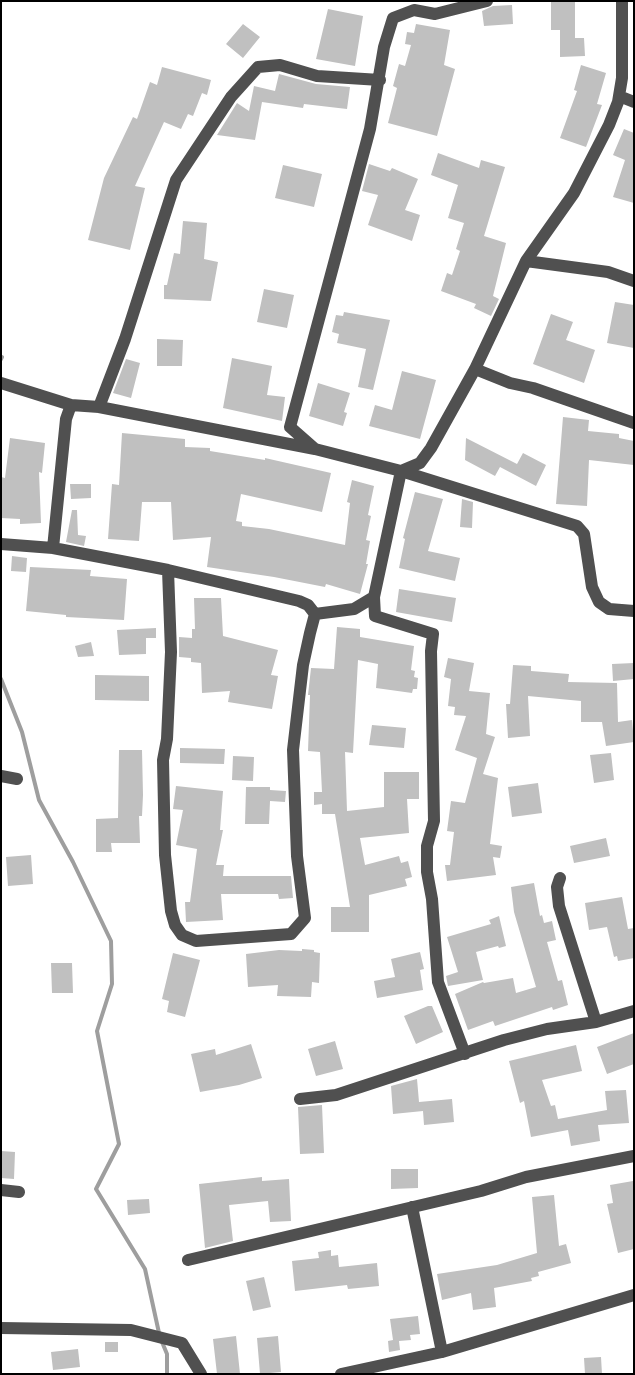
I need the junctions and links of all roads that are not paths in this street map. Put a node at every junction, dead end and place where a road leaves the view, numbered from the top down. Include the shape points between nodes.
1 (487, 1) edge
2 (622, 1) edge
3 (380, 80) junction
4 (619, 96) junction
5 (634, 102) edge
6 (526, 261) junction
7 (634, 281) edge
8 (475, 370) junction
9 (1, 383) edge
10 (71, 405) junction
11 (98, 408) junction
12 (634, 423) edge
13 (315, 449) junction
14 (401, 471) junction
15 (1, 544) edge
16 (52, 548) junction
17 (168, 570) junction
18 (374, 596) junction
19 (354, 609) junction
20 (634, 611) edge
21 (315, 614) junction
22 (375, 616) junction
23 (1, 776) edge
24 (16, 779) dead end
25 (560, 878) dead end
26 (634, 1012) edge
27 (596, 1022) junction
28 (464, 1054) junction
29 (300, 1100) dead end
30 (634, 1156) edge
31 (1, 1190) edge
32 (19, 1192) dead end
33 (412, 1207) junction
34 (188, 1260) dead end
35 (634, 1295) edge
36 (1, 1328) edge
37 (442, 1352) junction
38 (201, 1374) edge
39 (341, 1374) edge

1 - 3 street via 435,14 414,10 393,18 384,47
2 - 4 street
3 - 11 street via 317,76 280,65 258,67 231,97 176,180 125,339
3 - 13 street via 370,129 290,427
4 - 5 street
4 - 6 street via 609,126 574,193
6 - 7 street via 608,272
6 - 8 street
8 - 12 street
8 - 14 street via 420,463
9 - 10 street
10 - 11 street
10 - 16 street via 66,419
11 - 13 street
13 - 14 street
14 - 18 street
14 - 20 street via 576,526 584,534 592,587 599,602 609,608
15 - 16 street
16 - 17 street
17 - 21 street via 299,601 308,605
17 - 21 street via 171,652 163,760 165,855 175,925 182,935 196,941 291,934 305,918 297,856 293,750 303,665
18 - 19 street
18 - 22 street
19 - 21 street
19 - 22 street
22 - 28 street via 433,634 434,821 427,846 427,872 438,982
23 - 24 street
25 - 27 street via 557,886 559,906
26 - 27 street
27 - 28 street via 547,1029
28 - 29 street via 336,1095
30 - 33 street via 526,1177
31 - 32 street
33 - 34 street
33 - 37 street
35 - 37 street
36 - 38 street via 131,1330 182,1343
37 - 39 street

